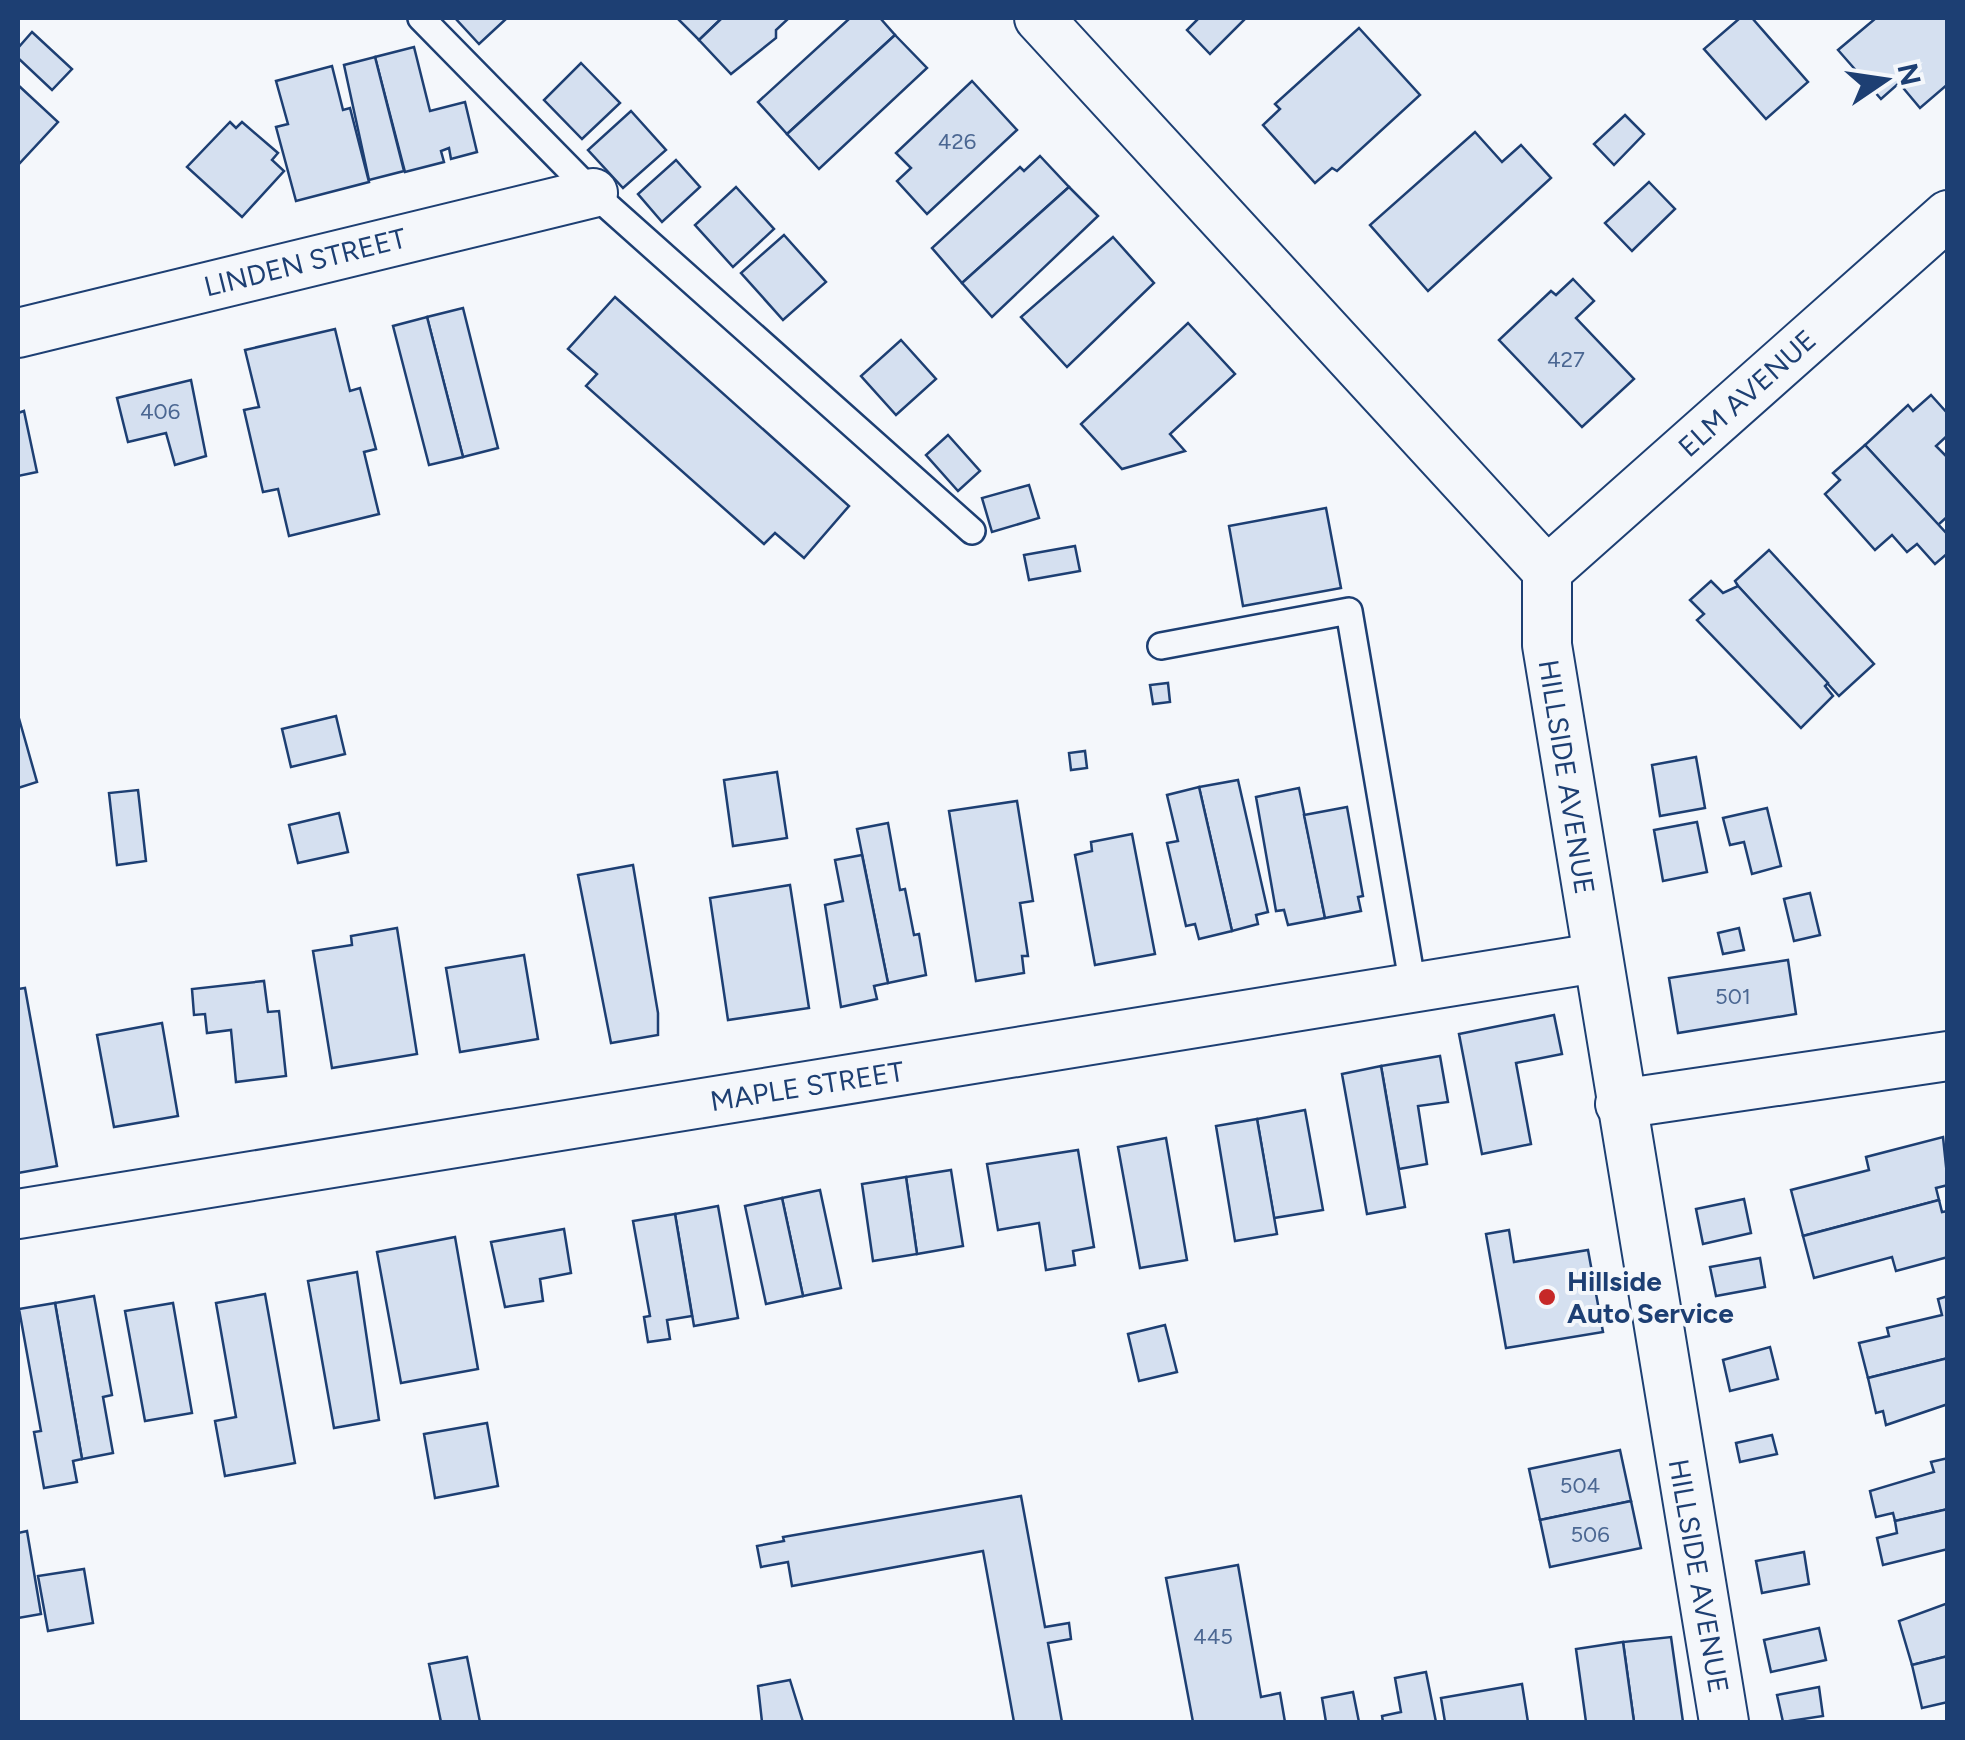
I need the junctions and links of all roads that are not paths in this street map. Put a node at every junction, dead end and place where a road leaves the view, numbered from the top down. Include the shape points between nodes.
1 (420, 18) edge
2 (1039, 18) edge
3 (593, 192) junction
4 (1948, 215) edge
5 (18, 333) edge
6 (972, 532) dead end
7 (1547, 571) junction
8 (1161, 646) dead end
9 (1596, 958) junction
10 (1413, 987) junction
11 (1948, 1056) edge
12 (1620, 1104) junction
13 (18, 1214) edge
14 (1724, 1722) edge

1 - 3 lane
2 - 7 street
3 - 5 street, LINDEN STREET
3 - 6 lane
4 - 7 street, ELM AVENUE
7 - 9 street, HILLSIDE AVENUE via 1547,644
8 - 10 lane via 1349,610
9 - 10 street, MAPLE STREET
9 - 12 street, HILLSIDE AVENUE
10 - 13 street, MAPLE STREET
11 - 12 street
12 - 14 street, HILLSIDE AVENUE

